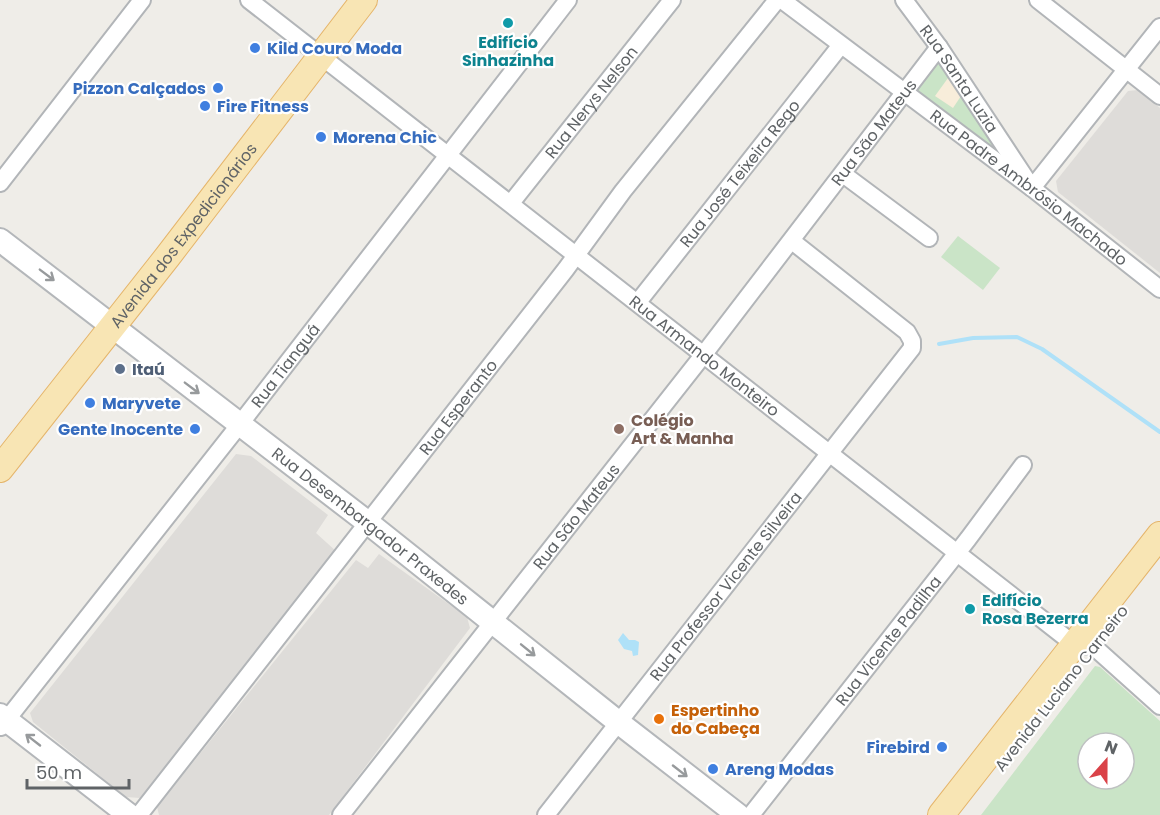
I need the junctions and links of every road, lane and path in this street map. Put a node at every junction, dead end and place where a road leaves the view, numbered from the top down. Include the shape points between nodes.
1 (142, 0) edge
2 (249, 0) edge
3 (345, 0) edge
4 (364, 0) edge
5 (568, 0) edge
6 (672, 0) edge
7 (777, 0) edge
8 (782, 0) edge
9 (904, 0) edge
10 (1038, 0) edge
11 (1160, 27) edge
12 (841, 45) junction
13 (939, 47) junction
14 (314, 51) junction
15 (1126, 69) junction
16 (906, 92) junction
17 (1160, 96) edge
18 (447, 156) junction
19 (843, 174) junction
20 (0, 183) edge
21 (1032, 188) junction
22 (511, 203) junction
23 (929, 238) dead end
24 (0, 240) edge
25 (792, 241) junction
26 (576, 255) junction
27 (1160, 289) edge
28 (638, 302) junction
29 (106, 321) junction
30 (704, 354) junction
31 (240, 424) junction
32 (0, 442) edge
33 (830, 453) junction
34 (1023, 465) dead end
35 (0, 469) edge
36 (368, 522) junction
37 (1160, 535) edge
38 (957, 554) junction
39 (1160, 562) edge
40 (493, 621) junction
41 (1084, 645) junction
42 (1160, 706) edge
43 (2, 721) edge
44 (618, 722) junction
45 (129, 815) edge
46 (139, 815) edge
47 (341, 815) edge
48 (546, 815) edge
49 (738, 815) edge
50 (752, 815) edge
51 (941, 815) edge
52 (963, 815) edge

1 - 20 street
2 - 14 street, Rua Armando Monteiro
3 - 14 main road, Avenida dos Expedicionários
4 - 14 main road, Avenida dos Expedicionários
5 - 18 street, Rua Tianguá
6 - 22 street, Rua Nerys Nelson
7 - 26 street, Rua Esperanto
8 - 12 street, Rua Padre Ambrósio Machado
9 - 13 street, Rua Santa Luzia
10 - 15 street
11 - 15 street
12 - 16 street, Rua Padre Ambrósio Machado
12 - 28 street, Rua José Teixeira Rego
13 - 16 street, Rua São Mateus
13 - 21 street, Rua Santa Luzia
14 - 18 street, Rua Armando Monteiro
14 - 29 main road, Avenida dos Expedicionários via 274,119
15 - 17 street
15 - 21 street
16 - 19 street, Rua São Mateus
16 - 21 street, Rua Padre Ambrósio Machado
18 - 22 street, Rua Armando Monteiro
18 - 31 street, Rua Tianguá
19 - 23 street
19 - 25 street, Rua São Mateus
21 - 27 street, Rua Padre Ambrósio Machado
22 - 26 street, Rua Armando Monteiro
24 -> 29 street, Rua Desembargador Praxedes
25 - 30 street, Rua São Mateus
25 - 33 street, Rua Professor Vicente Silveira via 907,332 912,341 906,357
26 - 28 street, Rua Armando Monteiro
26 - 36 street, Rua Esperanto
28 - 30 street, Rua Armando Monteiro
29 -> 31 street, Rua Desembargador Praxedes
29 - 32 main road, Avenida dos Expedicionários
29 - 35 main road, Avenida dos Expedicionários
30 - 33 street, Rua Armando Monteiro
30 - 40 street, Rua São Mateus
31 - 36 street, Rua Desembargador Praxedes
31 - 43 street, Rua Tianguá
33 - 38 street, Rua Armando Monteiro
33 - 44 street, Rua Professor Vicente Silveira
34 - 38 street, Rua Vicente Padilha
36 - 40 street, Rua Desembargador Praxedes
36 - 46 street, Rua Esperanto
37 - 41 main road, Avenida Luciano Carneiro
38 - 41 street, Rua Armando Monteiro
38 - 50 street, Rua Vicente Padilha
39 - 41 main road, Avenida Luciano Carneiro
40 -> 44 street, Rua Desembargador Praxedes
40 - 47 street, Rua São Mateus
41 - 42 street, Rua Armando Monteiro
41 - 51 main road, Avenida Luciano Carneiro
41 - 52 main road, Avenida Luciano Carneiro
45 -> 43 street
44 - 48 street, Rua Professor Vicente Silveira
44 -> 49 street, Rua Desembargador Praxedes

